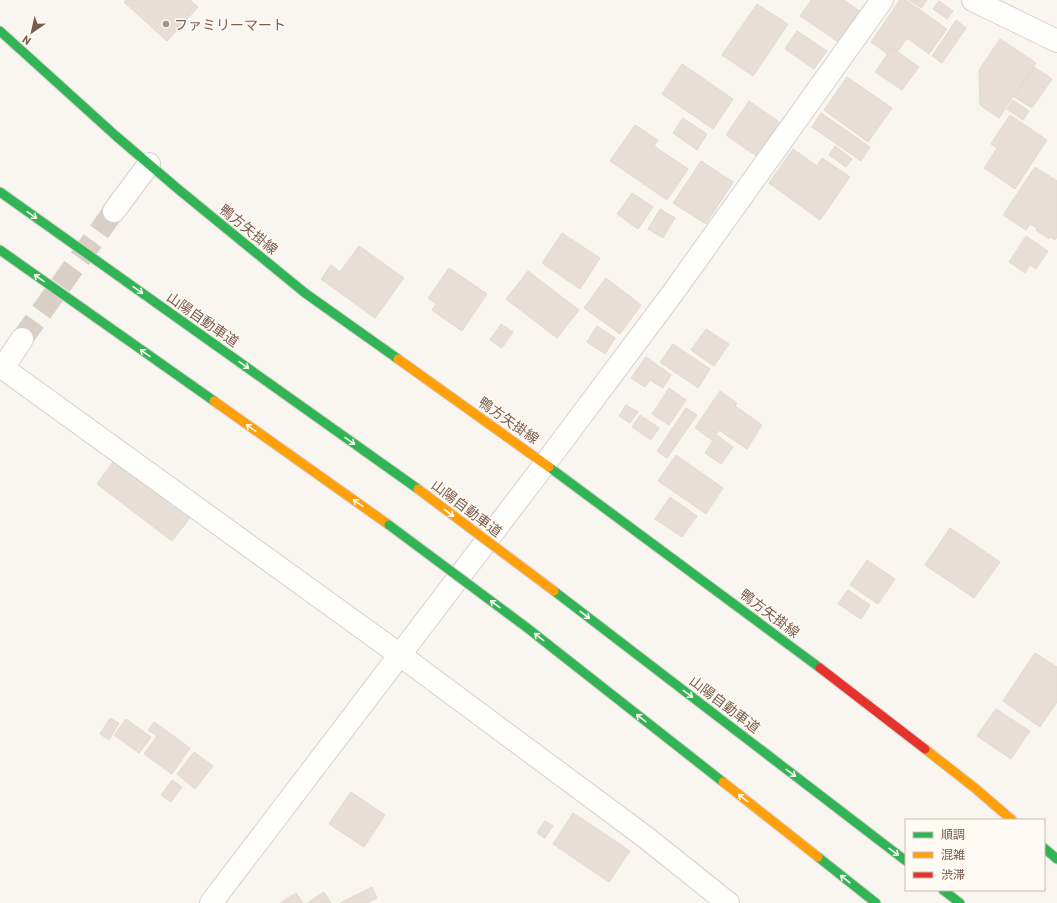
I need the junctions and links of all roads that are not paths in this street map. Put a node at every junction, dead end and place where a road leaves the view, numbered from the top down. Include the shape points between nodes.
1 (882, 0) edge
2 (973, 0) edge
3 (0, 31) edge
4 (1057, 41) edge
5 (149, 164) junction
6 (0, 192) edge
7 (114, 211) tunnel mouth
8 (0, 250) edge
9 (22, 339) tunnel mouth
10 (1, 367) edge
11 (545, 464) junction
12 (400, 655) junction
13 (1011, 819) edge
14 (1045, 849) edge
15 (1057, 859) edge
16 (905, 860) edge
17 (944, 891) edge
18 (211, 903) edge
19 (728, 903) edge
20 (876, 903) edge
21 (960, 903) edge

1 - 11 street via 672,294
2 - 4 street
3 - 5 main road, 鴨方矢掛線
5 - 7 street
5 - 11 main road, 鴨方矢掛線 via 305,293
6 -> 16 main road, 山陽自動車道, bridge via 418,489
20 -> 8 main road, bridge via 526,627 389,525
9 - 10 street
10 - 12 street
11 - 12 street
11 - 13 main road, 鴨方矢掛線 via 820,668
12 - 18 street
12 - 19 street via 644,836
14 - 15 main road
17 - 21 main road

